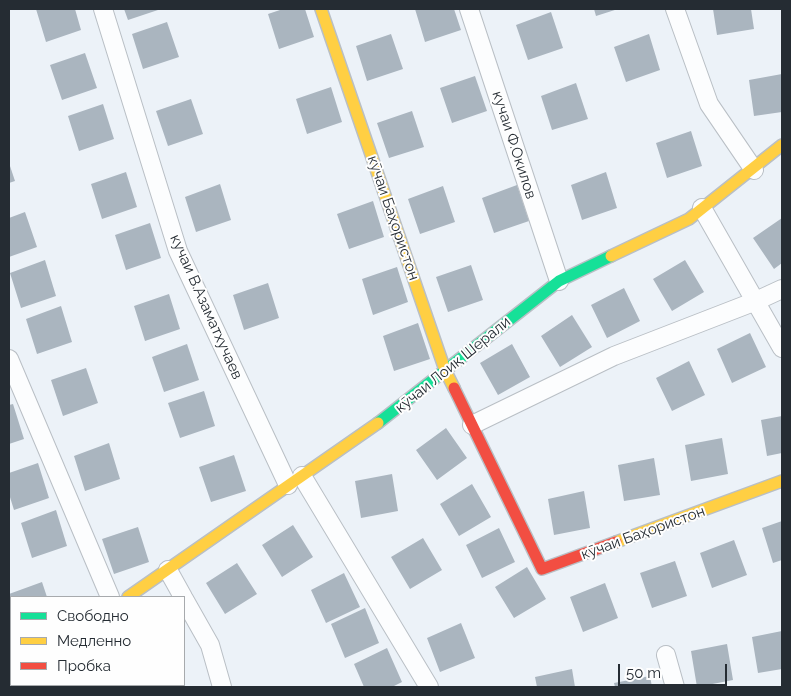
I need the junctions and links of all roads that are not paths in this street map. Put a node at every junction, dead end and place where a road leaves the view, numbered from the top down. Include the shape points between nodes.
1 (103, 9) edge
2 (321, 9) edge
3 (469, 9) edge
4 (675, 9) edge
5 (782, 145) edge
6 (754, 170) junction
7 (702, 208) junction
8 (559, 281) junction
9 (782, 288) edge
10 (756, 301) junction
11 (782, 348) edge
12 (9, 359) edge
13 (445, 370) junction
14 (472, 424) junction
15 (295, 481) junction
16 (782, 481) edge
17 (168, 570) junction
18 (110, 596) edge
19 (129, 596) edge
20 (182, 596) edge
21 (185, 601) edge
22 (666, 655) dead end
23 (222, 687) edge
24 (429, 687) edge
25 (675, 687) edge

1 - 15 street, кучаи В.Азаматхучаев via 178,251
2 - 13 street, кӯчаи Баҳористон
3 - 8 street, кучаи Ф.Окилов
4 - 6 street via 709,104
5 - 6 street, кӯчаи Лоиқ Шерали
6 - 7 street, кӯчаи Лоиқ Шерали
7 - 8 street, кӯчаи Лоиқ Шерали via 689,219
7 - 10 street
8 - 13 street, кӯчаи Лоиқ Шерали
9 - 10 street
10 - 11 street
10 - 14 street via 614,356
12 - 18 street
13 - 14 street, кӯчаи Баҳористон
13 - 15 street, кӯчаи Лоиқ Шерали via 396,411
14 - 16 street, кӯчаи Баҳористон via 542,570
15 - 17 street, кӯчаи Лоиқ Шерали
15 - 24 street, кучаи В.Азаматхучаев
17 - 19 street, кӯчаи Лоиқ Шерали
17 - 20 street
21 - 23 street via 210,645
22 - 25 street

